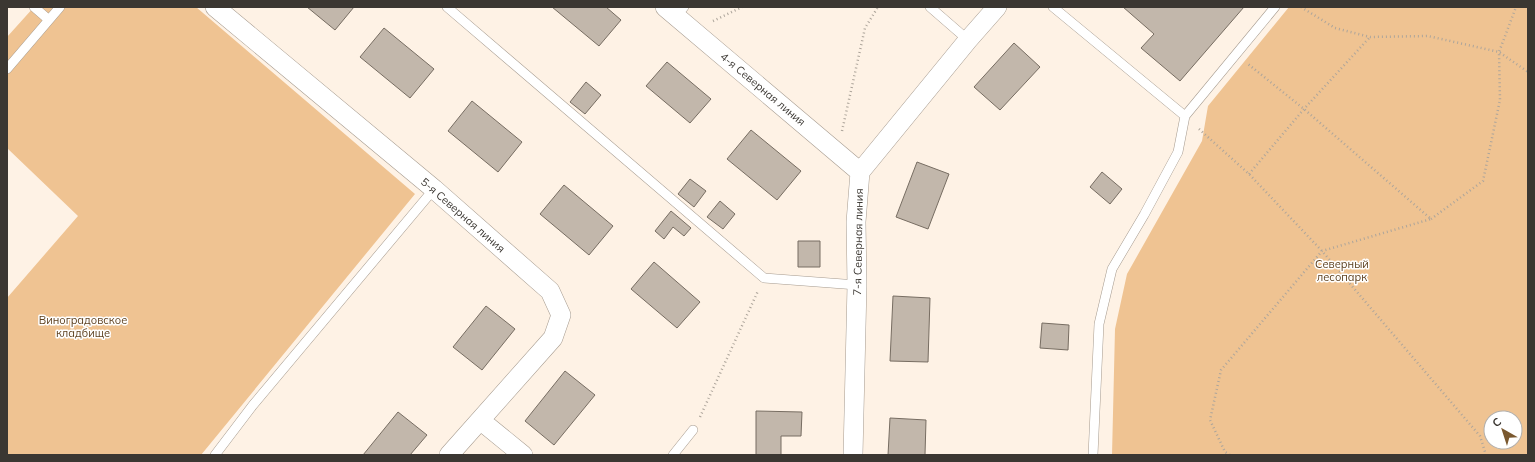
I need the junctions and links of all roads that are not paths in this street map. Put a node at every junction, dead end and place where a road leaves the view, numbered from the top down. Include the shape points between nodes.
1 (34, 7) edge
2 (60, 7) edge
3 (215, 7) edge
4 (447, 7) edge
5 (930, 7) edge
6 (997, 7) edge
7 (1053, 7) edge
8 (1275, 7) edge
9 (675, 10) edge
10 (49, 20) junction
11 (968, 40) junction
12 (7, 69) edge
13 (1185, 116) junction
14 (860, 172) junction
15 (434, 189) junction
16 (857, 285) junction
17 (480, 420) junction
18 (693, 430) road end
19 (215, 455) edge
20 (449, 455) edge
21 (523, 455) edge
22 (673, 455) edge
23 (853, 455) edge
24 (1093, 455) edge

1 - 10 lane
2 - 10 lane
3 - 15 street, 5-я Северная линия
4 - 16 lane via 764,278
5 - 11 lane
6 - 11 street
7 - 13 lane
8 - 13 lane
9 - 14 street, 4-я Северная линия via 693,30
10 - 12 lane
11 - 14 street
13 - 24 lane via 1178,152 1112,269 1098,324
14 - 16 street, 7-я Северная линия via 856,222
15 - 17 street, 5-я Северная линия via 550,290 561,315 554,338
15 - 19 lane via 253,405
16 - 23 street, 7-я Северная линия
17 - 20 street, 5-я Северная линия
17 - 21 street
18 - 22 lane

